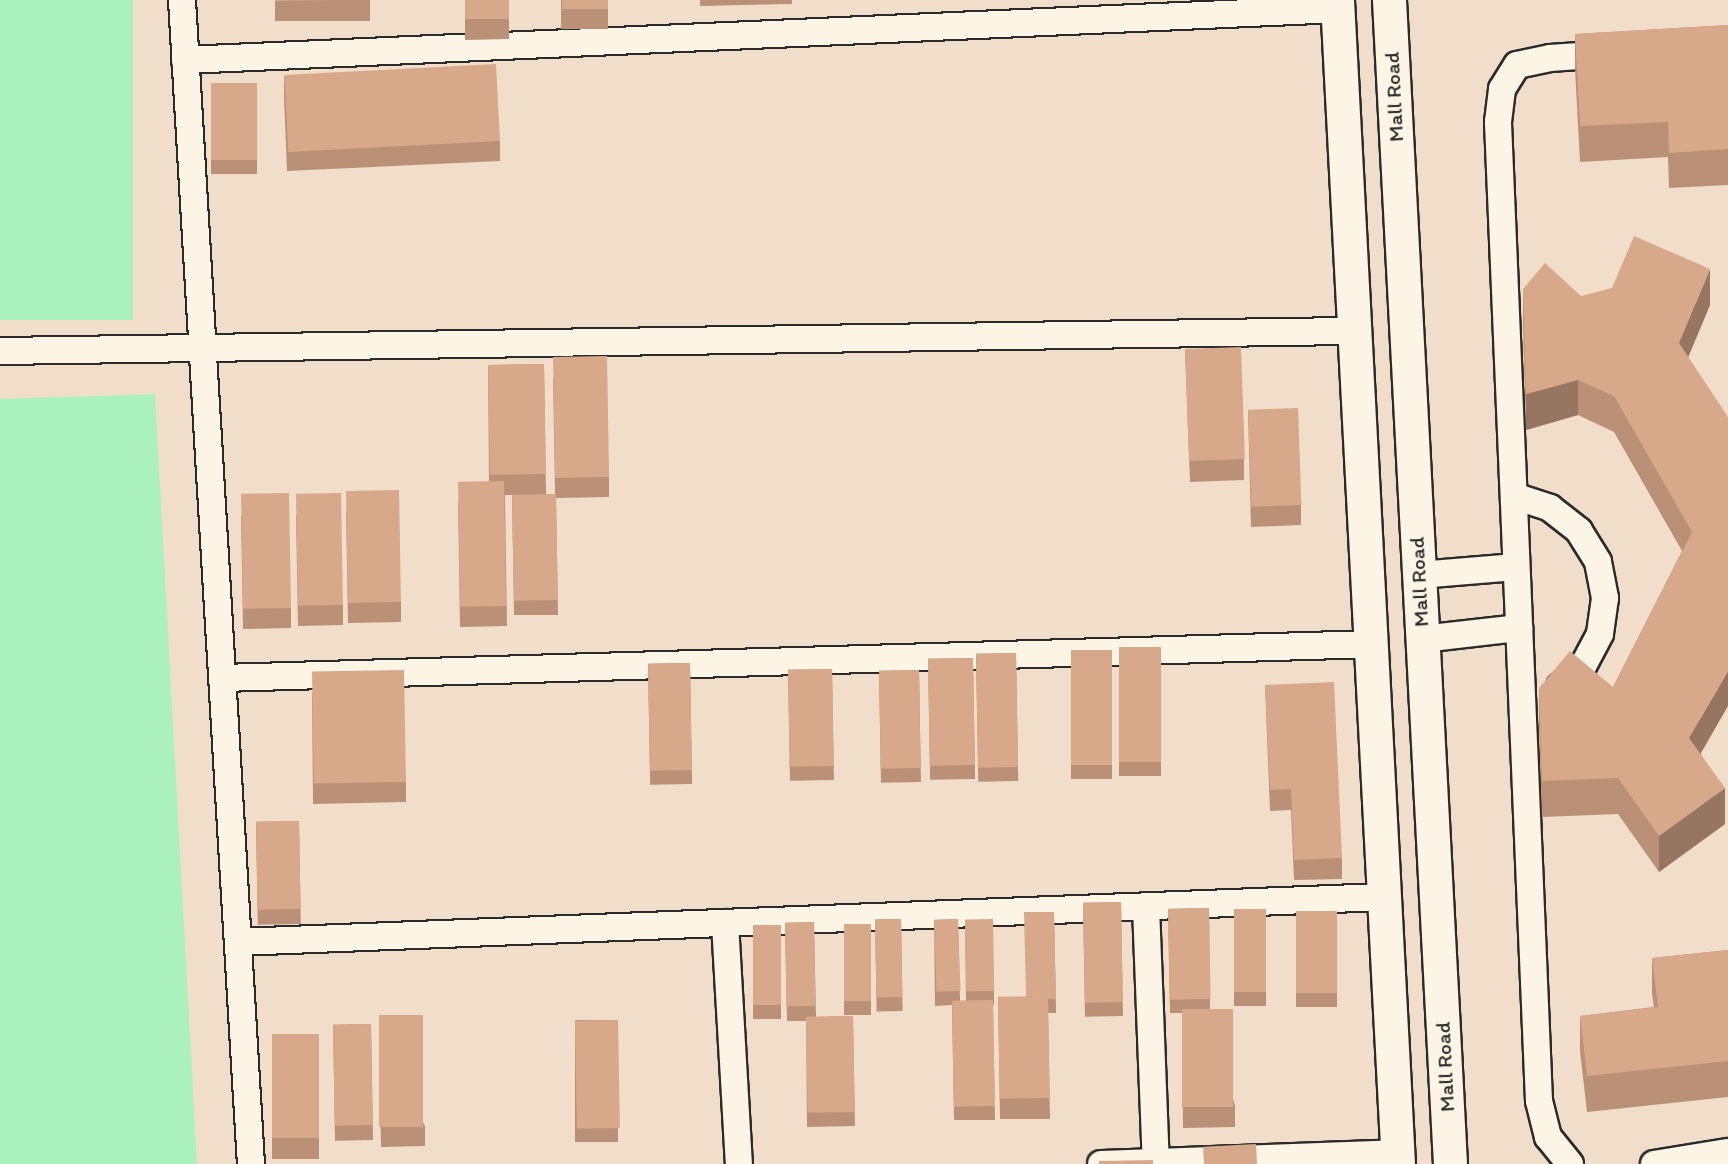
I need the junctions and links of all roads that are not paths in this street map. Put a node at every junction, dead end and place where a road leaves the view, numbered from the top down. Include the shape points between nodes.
1 (182, 0) edge
2 (1389, 0) edge
3 (1338, 5) edge
4 (1633, 52) edge
5 (185, 60) junction
6 (1354, 331) junction
7 (203, 348) junction
8 (0, 351) edge
9 (1514, 496) junction
10 (1516, 567) junction
11 (1419, 575) junction
12 (1519, 628) junction
13 (1422, 639) junction
14 (1371, 644) junction
15 (222, 678) junction
16 (1522, 705) junction
17 (1384, 897) junction
18 (1146, 907) junction
19 (725, 923) junction
20 (238, 942) junction
21 (1728, 1152) edge
22 (1397, 1158) edge
23 (1156, 1162) junction
24 (251, 1164) edge
25 (739, 1164) edge
26 (1101, 1164) edge
27 (1450, 1164) edge
28 (1570, 1164) edge
29 (1654, 1164) edge

1 - 5 street
2 - 11 street, Mall Road
3 - 5 street
3 - 6 street
4 - 9 street via 1550,58 1517,65 1502,89 1498,122
5 - 7 street
6 - 7 street
6 - 14 street
7 - 8 street
7 - 15 street
9 - 10 street
9 - 16 street via 1550,508 1579,531 1598,562 1605,598 1600,634 1583,666 1556,691
10 - 11 street
10 - 12 street
11 - 13 street, Mall Road
12 - 13 street
12 - 16 street
13 - 27 street, Mall Road
14 - 15 street
14 - 17 street
15 - 20 street
16 - 28 street via 1539,1101 1548,1137
17 - 18 street
17 - 22 street
18 - 19 street
18 - 23 street
19 - 20 street
19 - 25 street
20 - 24 street
21 - 29 street
22 - 23 street
23 - 26 street

